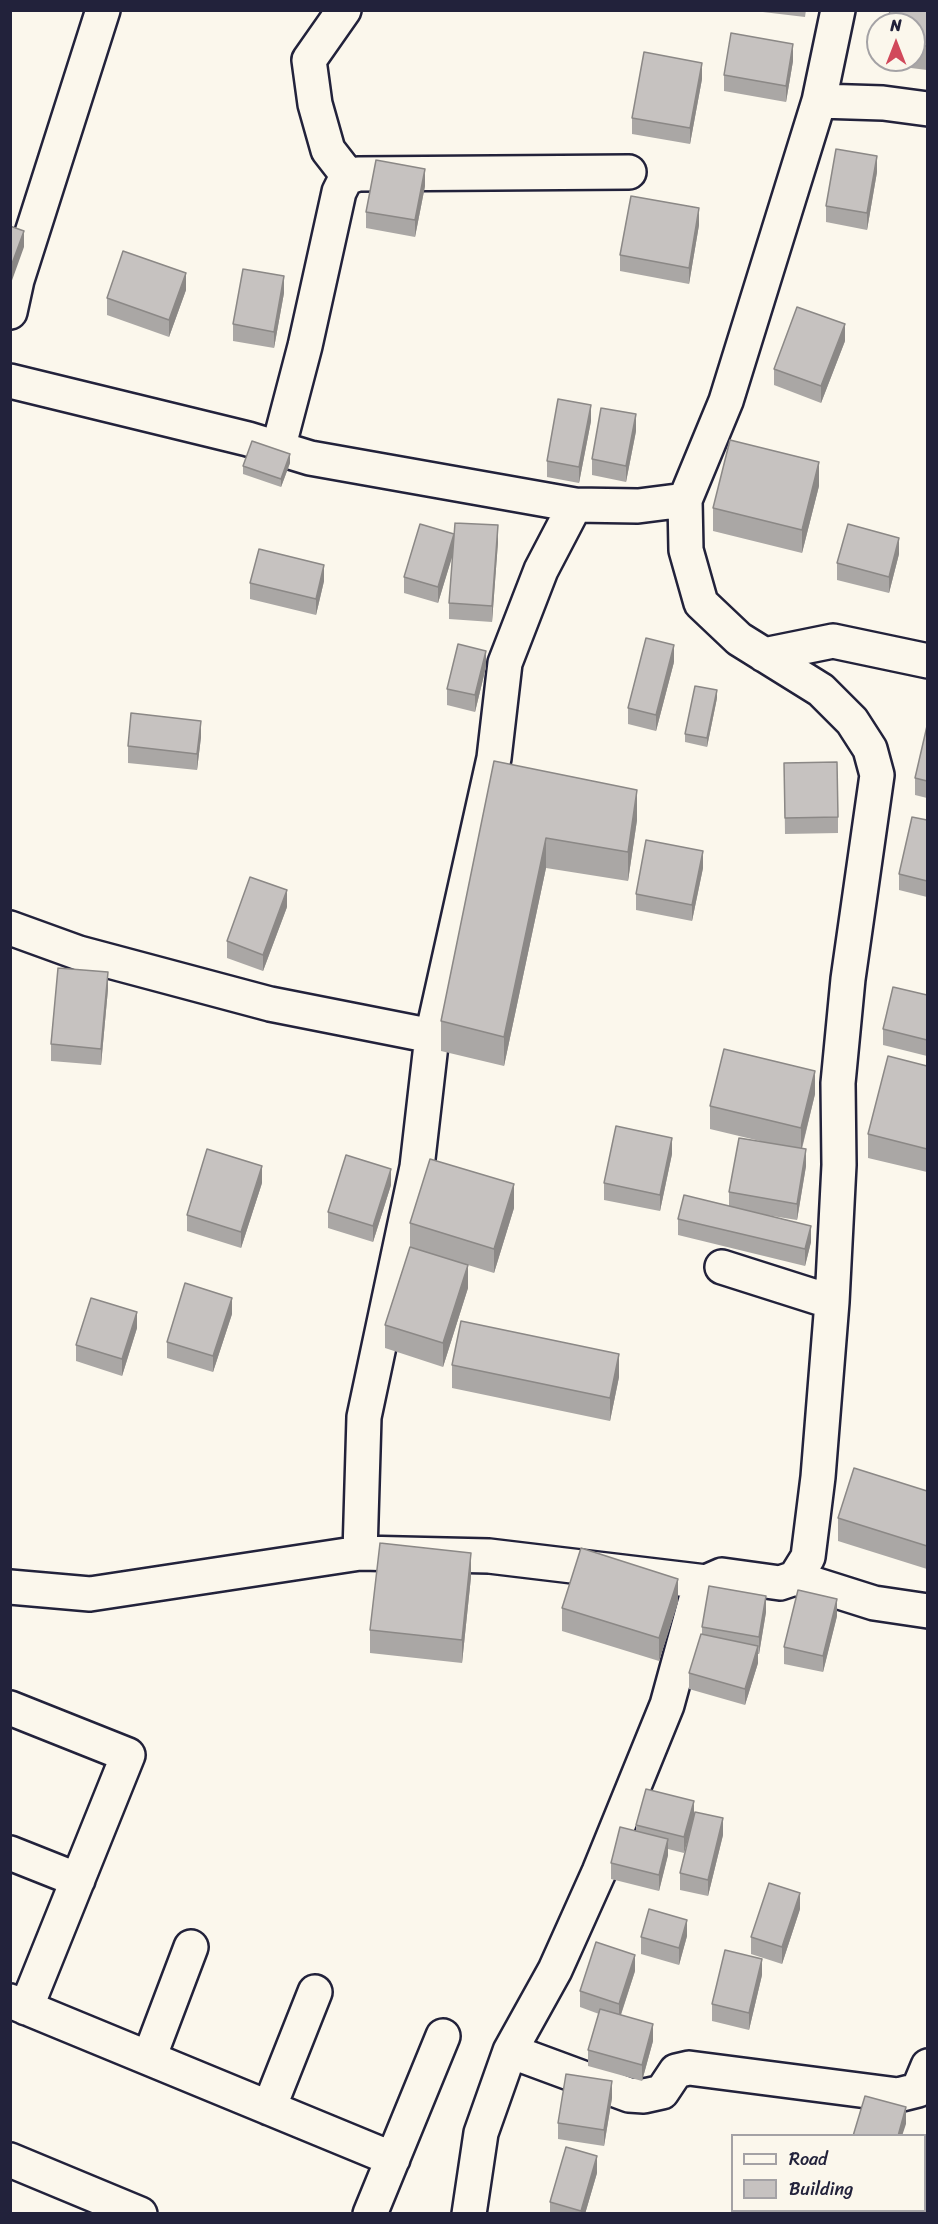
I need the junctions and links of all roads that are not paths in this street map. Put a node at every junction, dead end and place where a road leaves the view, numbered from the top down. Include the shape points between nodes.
1 (103, 10) edge
2 (344, 10) edge
3 (837, 10) edge
4 (819, 101) junction
5 (927, 109) edge
6 (629, 172) dead end
7 (349, 177) junction
8 (10, 312) edge
9 (10, 381) edge
10 (278, 449) junction
11 (685, 500) junction
12 (575, 505) junction
13 (764, 655) junction
14 (927, 661) edge
15 (10, 928) edge
16 (432, 1036) junction
17 (722, 1267) dead end
18 (832, 1302) junction
19 (360, 1553) junction
20 (795, 1578) junction
21 (706, 1582) junction
22 (10, 1587) edge
23 (927, 1611) edge
24 (10, 1708) edge
25 (10, 1853) edge
26 (78, 1880) junction
27 (191, 1947) dead end
28 (315, 1992) dead end
29 (18, 2005) edge
30 (443, 2036) dead end
31 (510, 2051) junction
32 (148, 2058) junction
33 (927, 2066) edge
34 (269, 2108) junction
35 (393, 2159) junction
36 (10, 2160) edge
37 (140, 2214) edge
38 (370, 2214) edge
39 (469, 2214) edge

1 - 8 street
2 - 7 street via 309,60 315,104 328,150
3 - 4 street
4 - 5 street
4 - 11 street via 726,400
6 - 7 street
7 - 10 street via 339,192
9 - 10 street
10 - 12 street
11 - 12 street via 638,506
11 - 13 street via 686,550 701,603 739,639
12 - 16 street via 541,570 506,663 494,758
13 - 14 street via 833,641
13 - 18 street via 820,690 852,721 870,749 877,775 848,979 838,1083 839,1165
15 - 16 street via 79,953 270,1004
16 - 19 street via 417,1167 364,1417
17 - 18 street
18 - 20 street via 808,1557
19 - 21 street via 489,1556
19 - 22 street via 90,1594
20 - 21 street via 780,1583 722,1575
20 - 23 street via 874,1603
21 - 31 street via 696,1599 667,1705 599,1872 555,1970
24 - 26 street via 128,1755
25 - 26 street
26 - 29 street
27 - 32 street
28 - 34 street
29 - 32 street
30 - 35 street
31 - 33 street via 629,2095 644,2096 662,2092 676,2071 689,2068 898,2095 918,2090
31 - 39 street via 481,2133
32 - 34 street
34 - 35 street
35 - 38 street
36 - 37 street

